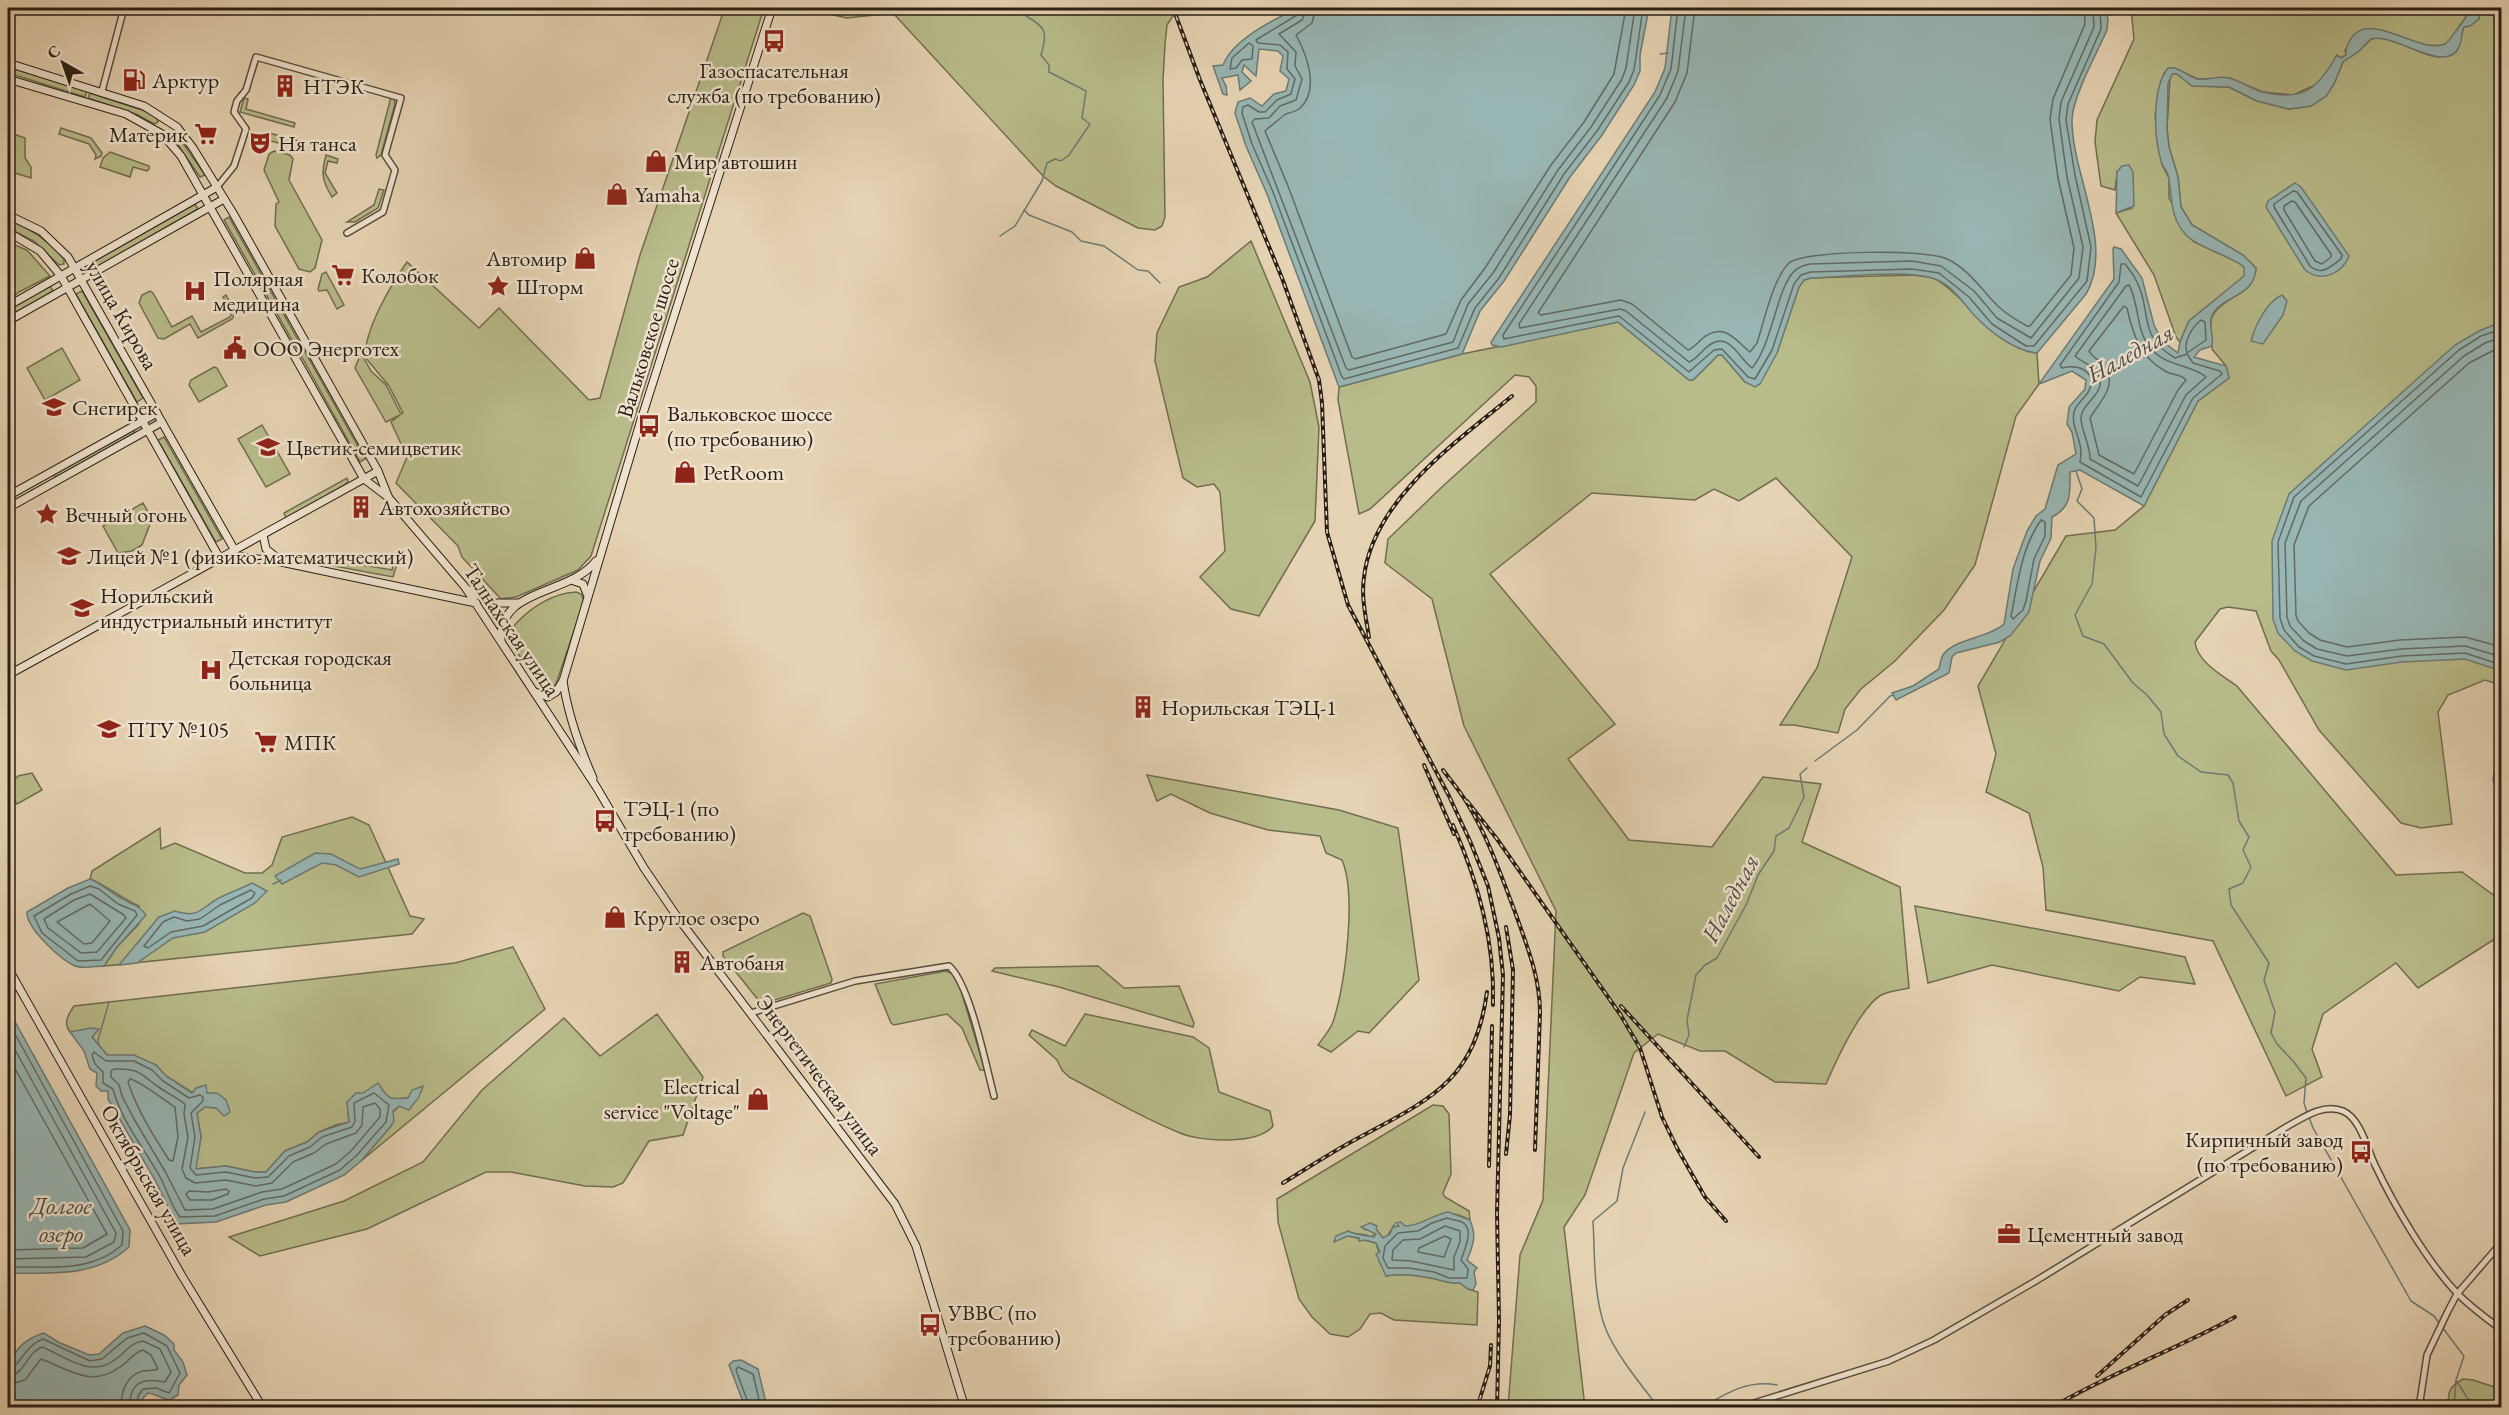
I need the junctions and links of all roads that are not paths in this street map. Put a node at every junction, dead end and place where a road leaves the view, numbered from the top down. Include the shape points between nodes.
1 (124, 8) edge
2 (772, 8) edge
3 (8, 63) edge
4 (8, 79) edge
5 (102, 91) junction
6 (171, 122) junction
7 (162, 134) junction
8 (218, 187) junction
9 (204, 194) junction
10 (224, 199) junction
11 (211, 206) junction
12 (8, 215) edge
13 (8, 232) edge
14 (347, 232) dead end
15 (74, 268) junction
16 (61, 276) junction
17 (81, 280) junction
18 (68, 287) junction
19 (8, 306) edge
20 (8, 321) edge
21 (157, 413) junction
22 (142, 421) junction
23 (162, 422) junction
24 (148, 430) junction
25 (378, 471) junction
26 (50, 473) junction
27 (364, 479) junction
28 (55, 482) junction
29 (9, 496) edge
30 (388, 498) junction
31 (15, 504) junction
32 (8, 508) edge
33 (263, 535) junction
34 (234, 549) junction
35 (219, 557) junction
36 (599, 557) junction
37 (281, 562) junction
38 (571, 580) junction
39 (465, 587) junction
40 (588, 597) junction
41 (520, 602) junction
42 (476, 603) junction
43 (501, 642) junction
44 (8, 675) edge
45 (563, 681) junction
46 (536, 696) junction
47 (597, 788) junction
48 (8, 968) edge
49 (750, 1013) junction
50 (994, 1096) dead end
51 (2502, 1242) edge
52 (2457, 1294) junction
53 (2502, 1330) edge
54 (263, 1407) edge
55 (965, 1407) edge
56 (1738, 1407) edge
57 (2419, 1407) edge

1 - 5 street
2 - 36 street, Вальковское шоссе
3 - 5 street, Талнахская улица
4 - 7 street, Талнахская улица via 126,114
5 - 6 street, Талнахская улица via 144,106
6 - 7 street
6 - 8 street, Талнахская улица
7 - 9 street, Талнахская улица
8 - 9 street
8 - 10 street, Талнахская улица
8 - 14 street via 234,166 246,129 234,112 256,57 401,98 385,155 395,170 383,212
9 - 11 street, Талнахская улица
9 - 15 street
10 - 11 street
10 - 25 street, Талнахская улица
11 - 17 street
11 - 27 street, Талнахская улица
12 - 15 street, улица Кирова via 52,239
13 - 16 street, улица Кирова via 40,251
15 - 16 street
15 - 17 street, улица Кирова
16 - 18 street, улица Кирова
16 - 19 street
17 - 18 street
17 - 21 street, улица Кирова
18 - 20 street
18 - 22 street, улица Кирова
21 - 22 street
21 - 23 street, улица Кирова
22 - 24 street, улица Кирова
22 - 26 street
23 - 24 street
23 - 34 street, улица Кирова
24 - 28 street
24 - 35 street, улица Кирова
25 - 27 street
25 - 30 street, Талнахская улица
26 - 28 street
26 - 29 street
27 - 30 street, Талнахская улица
27 - 33 street
28 - 31 street
29 - 31 street
30 - 39 street, Талнахская улица
31 - 32 street
33 - 34 street
33 - 37 street via 266,549
34 - 35 street
35 - 37 street
35 - 44 street
36 - 38 street
36 - 40 street, Вальковское шоссе
37 - 42 street
38 - 40 street via 580,582
38 - 41 street
39 - 41 street via 491,603
39 - 42 street, Талнахская улица
40 - 45 street, Вальковское шоссе
41 - 43 street via 505,617
42 - 43 street, Талнахская улица
43 - 46 street, Талнахская улица
45 - 46 street, Вальковское шоссе via 552,695
45 - 47 street, Вальковское шоссе via 575,736
46 - 47 street, Талнахская улица
47 - 49 street, Энергетическая улица via 655,885
48 - 54 street, Октябрьская улица via 182,1276
49 - 50 street via 855,981 949,966 956,972 967,999
49 - 55 street, Энергетическая улица via 895,1204 906,1224
51 - 52 street
52 - 53 street
52 - 56 street via 2406,1220 2353,1118 2334,1109 2310,1114 2288,1126 1934,1340 1889,1361
52 - 57 street via 2427,1355

